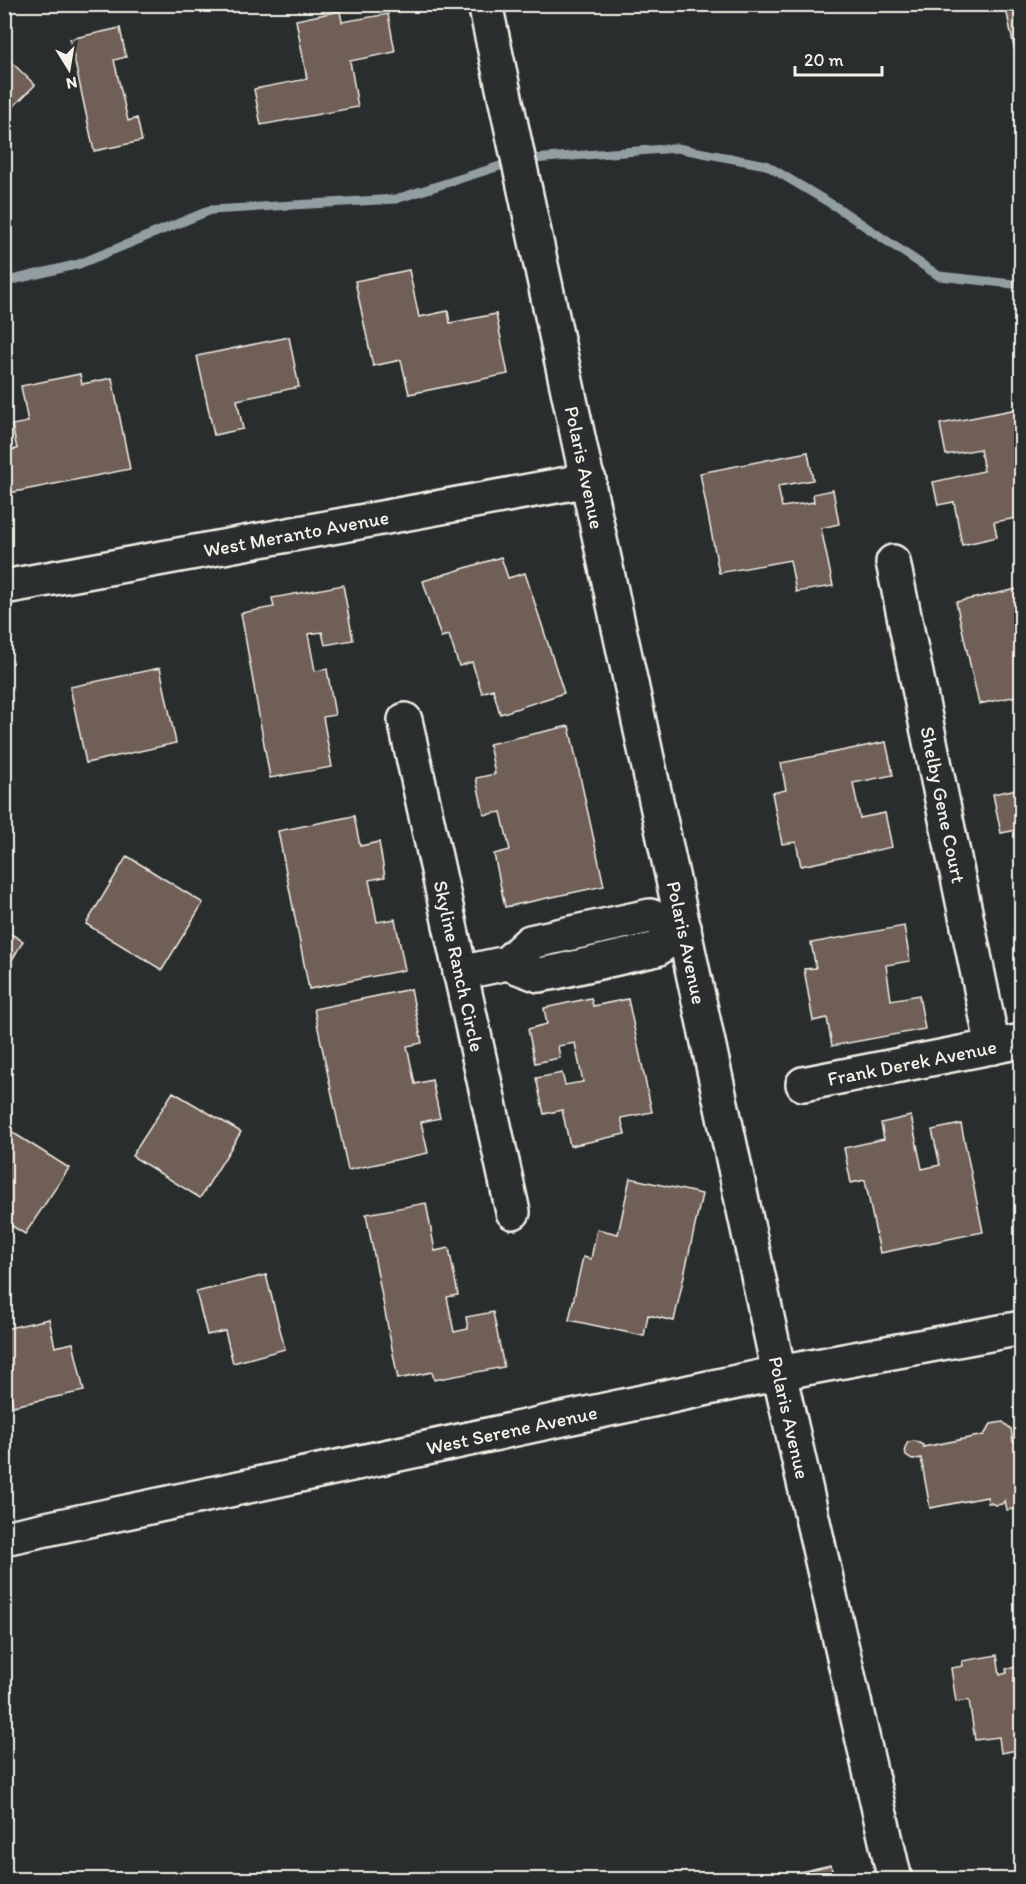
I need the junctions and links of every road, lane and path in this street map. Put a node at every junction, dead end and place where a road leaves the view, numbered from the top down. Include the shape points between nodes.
1 (485, 4) edge
2 (589, 480) junction
3 (893, 562) dead end
4 (4, 587) edge
5 (405, 720) dead end
6 (684, 928) junction
7 (460, 973) junction
8 (1007, 1044) edge
9 (802, 1084) dead end
10 (513, 1212) dead end
11 (1022, 1328) edge
12 (780, 1373) junction
13 (4, 1538) edge
14 (895, 1880) edge

1 - 2 street, Polaris Avenue
2 - 4 street, West Meranto Avenue
2 - 6 street, Polaris Avenue
3 - 8 street, Shelby Gene Court
5 - 7 street, Skyline Ranch Circle
6 - 7 street via 657,949 556,972 539,975 507,963
6 - 12 street, Polaris Avenue
7 - 10 street, Skyline Ranch Circle
8 - 9 street, Frank Derek Avenue
11 - 12 street, West Serene Avenue
12 - 13 street, West Serene Avenue
12 - 14 street, Polaris Avenue

